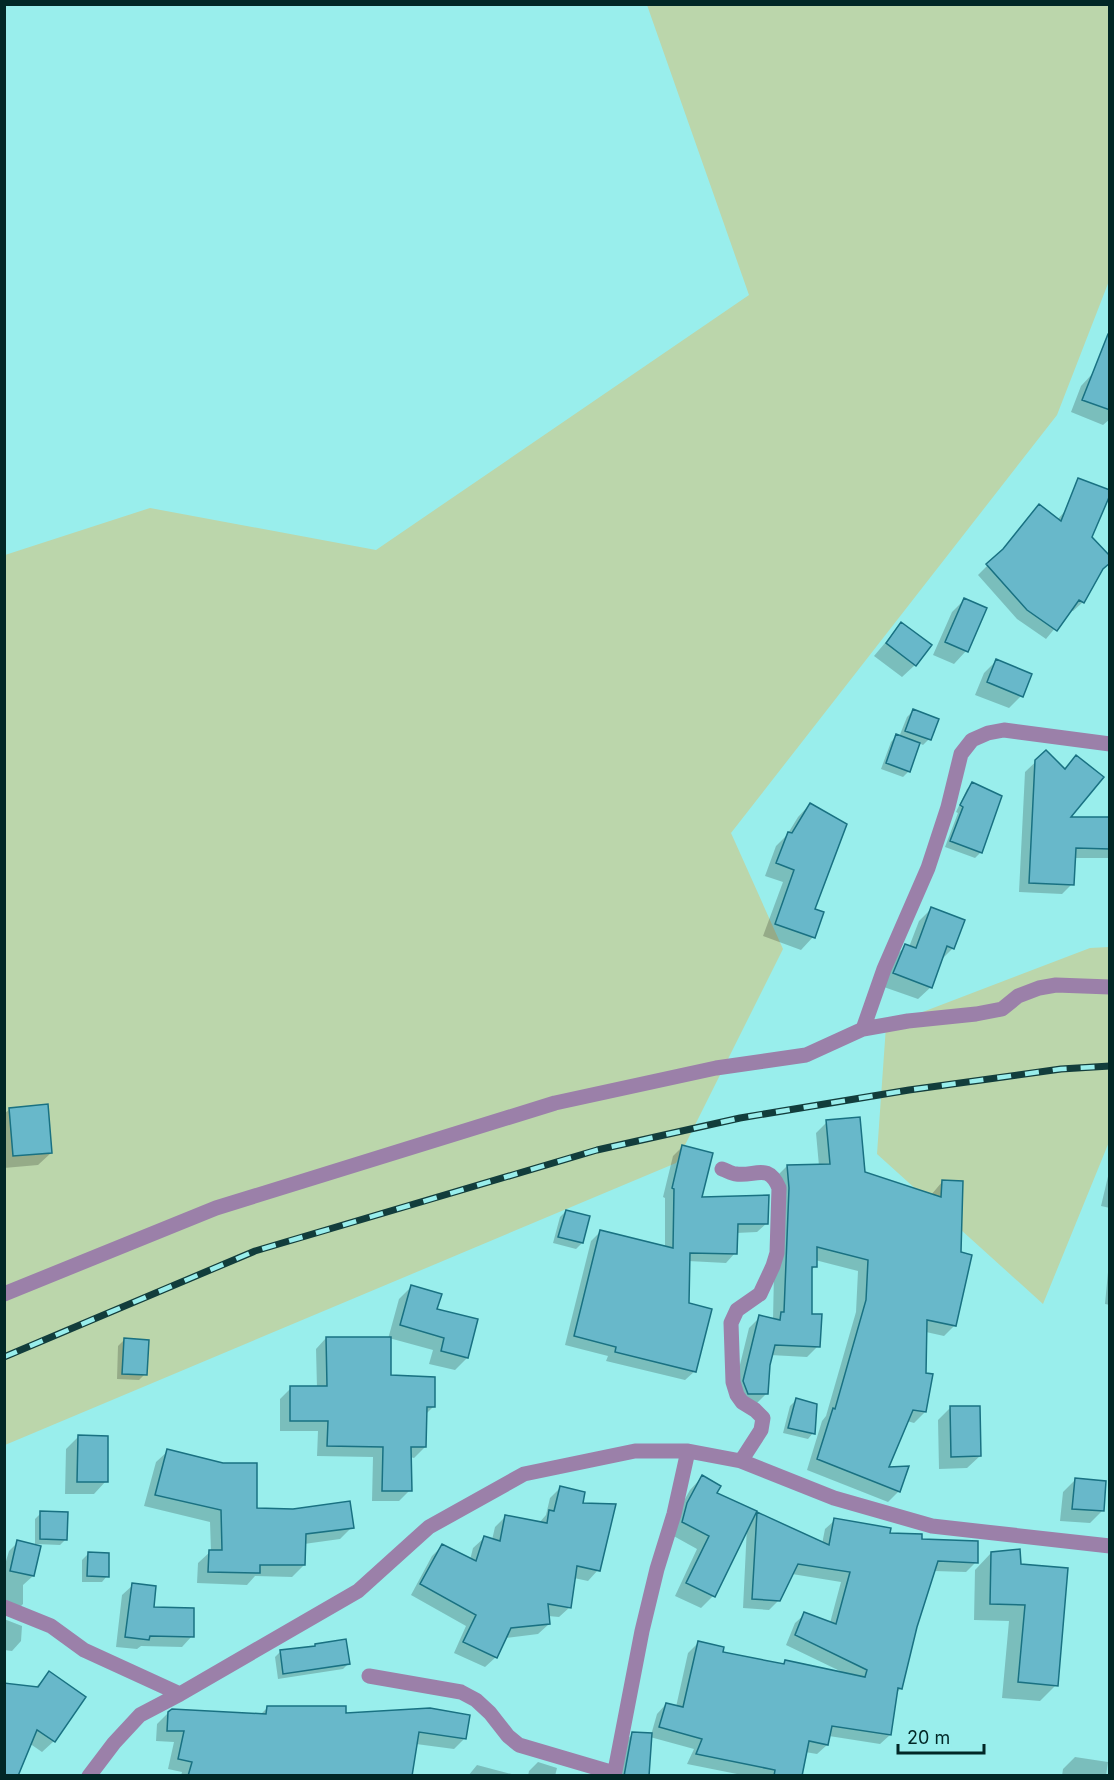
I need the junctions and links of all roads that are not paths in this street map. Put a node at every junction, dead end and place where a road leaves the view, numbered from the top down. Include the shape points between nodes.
1 (1110, 744) edge
2 (1110, 987) edge
3 (863, 1029) junction
4 (722, 1169) dead end
5 (4, 1294) edge
6 (688, 1451) junction
7 (741, 1461) junction
8 (1110, 1546) edge
9 (4, 1607) edge
10 (369, 1676) dead end
11 (180, 1694) junction
12 (614, 1774) edge
13 (89, 1776) edge

1 - 3 street via 1004,730 972,740 961,754 928,868
2 - 3 street via 1056,985 1018,996 1002,1009
3 - 5 street via 806,1054 716,1068 543,1107 216,1208
4 - 7 street via 736,1174 767,1173 779,1188 773,1266 760,1294 737,1310 731,1323 737,1395 763,1418 761,1430
6 - 7 street
6 - 11 street via 635,1451 524,1474 429,1527 358,1592
6 - 12 street via 642,1631
7 - 8 street via 834,1498 932,1526
9 - 11 street via 51,1626 84,1650
10 - 12 street via 461,1692 476,1700 519,1745
11 - 13 street via 140,1715

